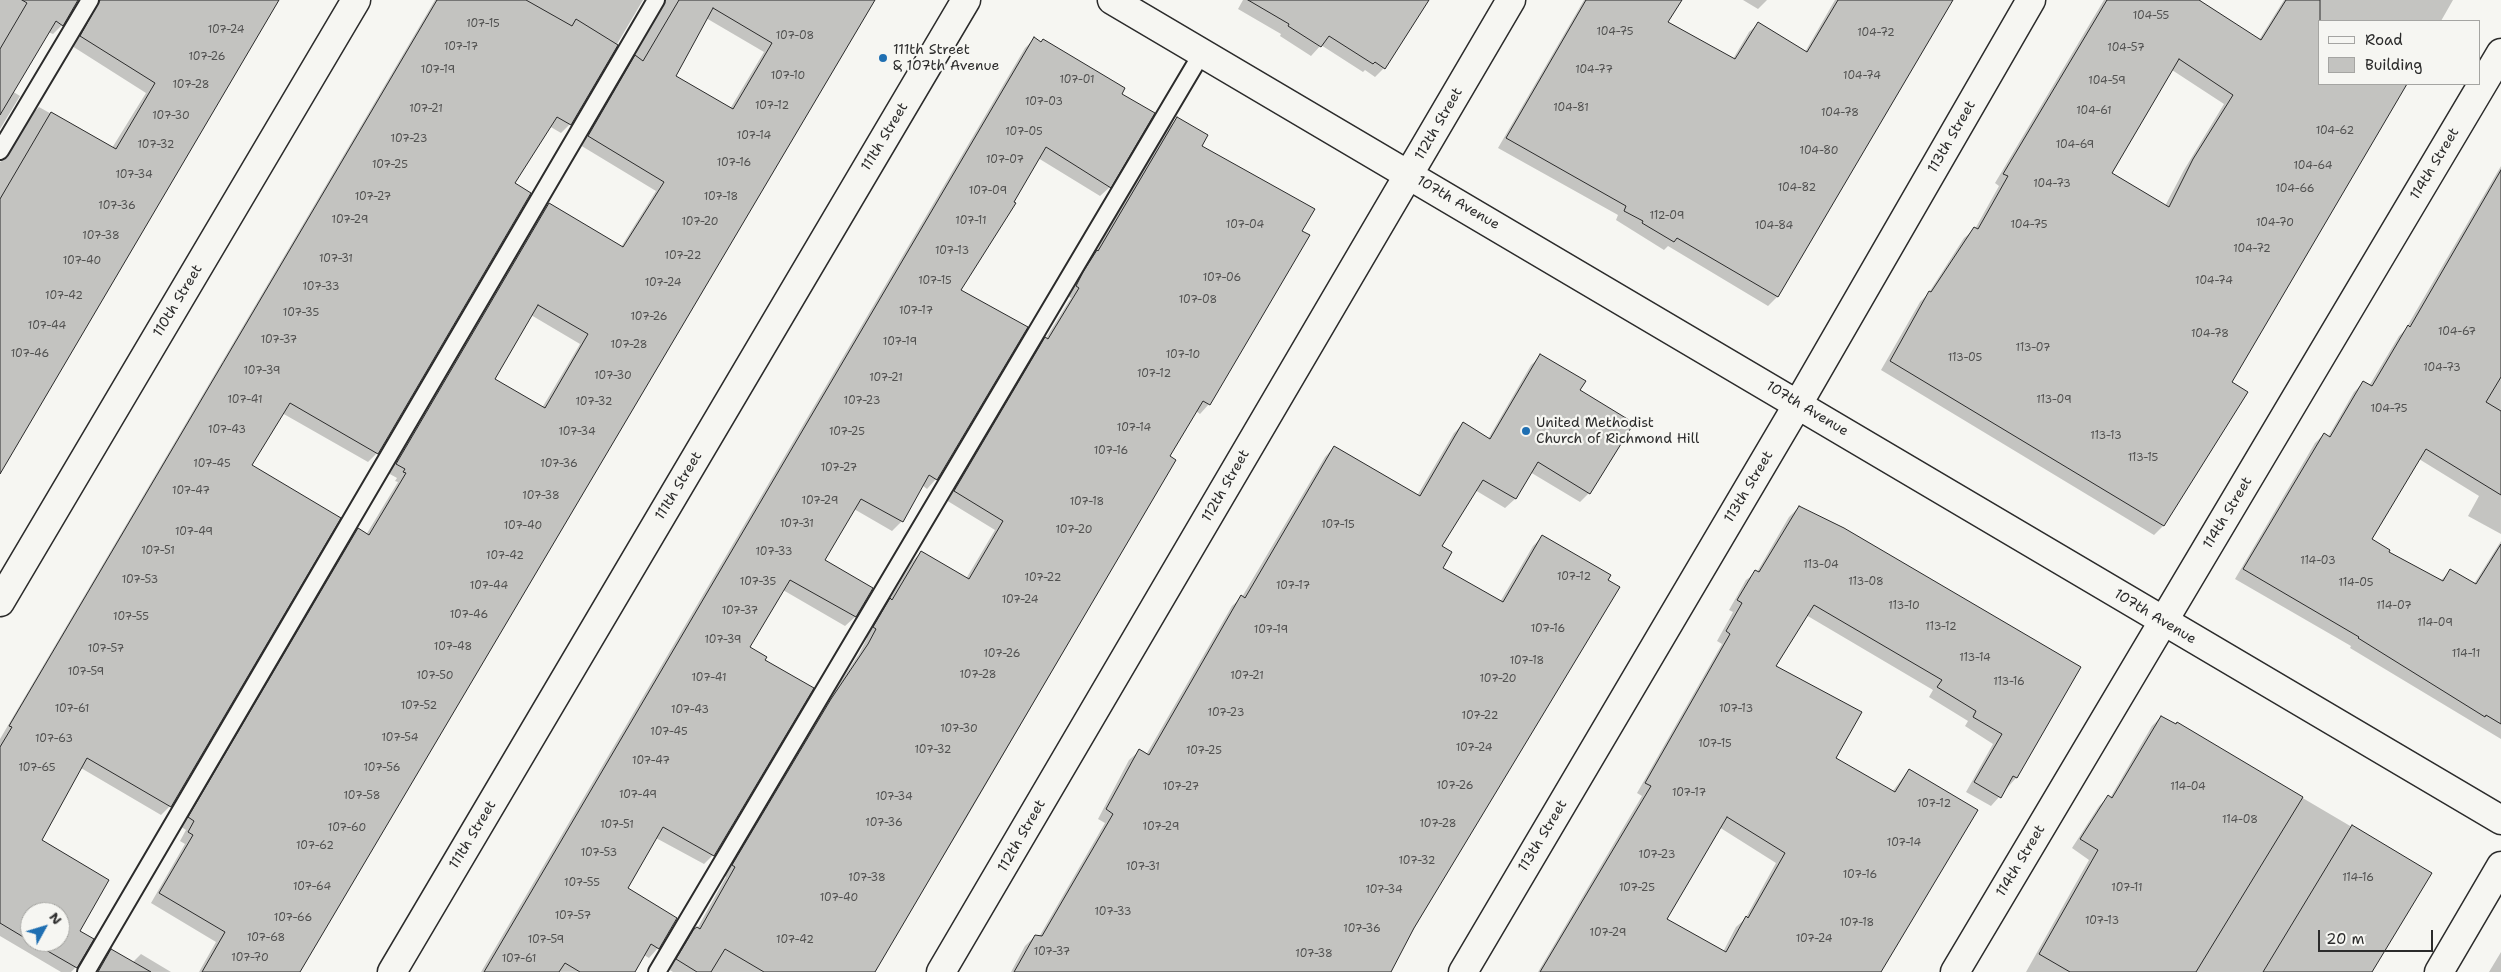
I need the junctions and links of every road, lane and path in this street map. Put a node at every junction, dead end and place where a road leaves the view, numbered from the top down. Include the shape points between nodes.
1 (90, 0) edge
2 (356, 0) edge
3 (656, 0) edge
4 (966, 0) edge
5 (1112, 0) edge
6 (1511, 0) edge
7 (2031, 0) edge
8 (1202, 53) junction
9 (2501, 53) edge
10 (0, 151) edge
11 (1410, 174) junction
12 (1798, 404) junction
13 (0, 602) edge
14 (2164, 622) junction
15 (2501, 820) edge
16 (2501, 866) edge
17 (86, 972) edge
18 (392, 972) edge
19 (657, 972) edge
20 (942, 972) edge
21 (1463, 972) edge
22 (1955, 972) edge
23 (2439, 972) edge

1 - 10 lane
2 - 13 street, 110th Street
3 - 17 lane
4 - 18 street, 111th Street
5 - 8 street, 107th Avenue
6 - 11 street, 112th Street
7 - 12 street, 113th Street
8 - 11 street, 107th Avenue
8 - 19 lane
9 - 14 street, 114th Street
11 - 12 street, 107th Avenue
11 - 20 street, 112th Street
12 - 14 street, 107th Avenue
12 - 21 street, 113th Street
14 - 15 street, 107th Avenue
14 - 22 street, 114th Street
16 - 23 street

